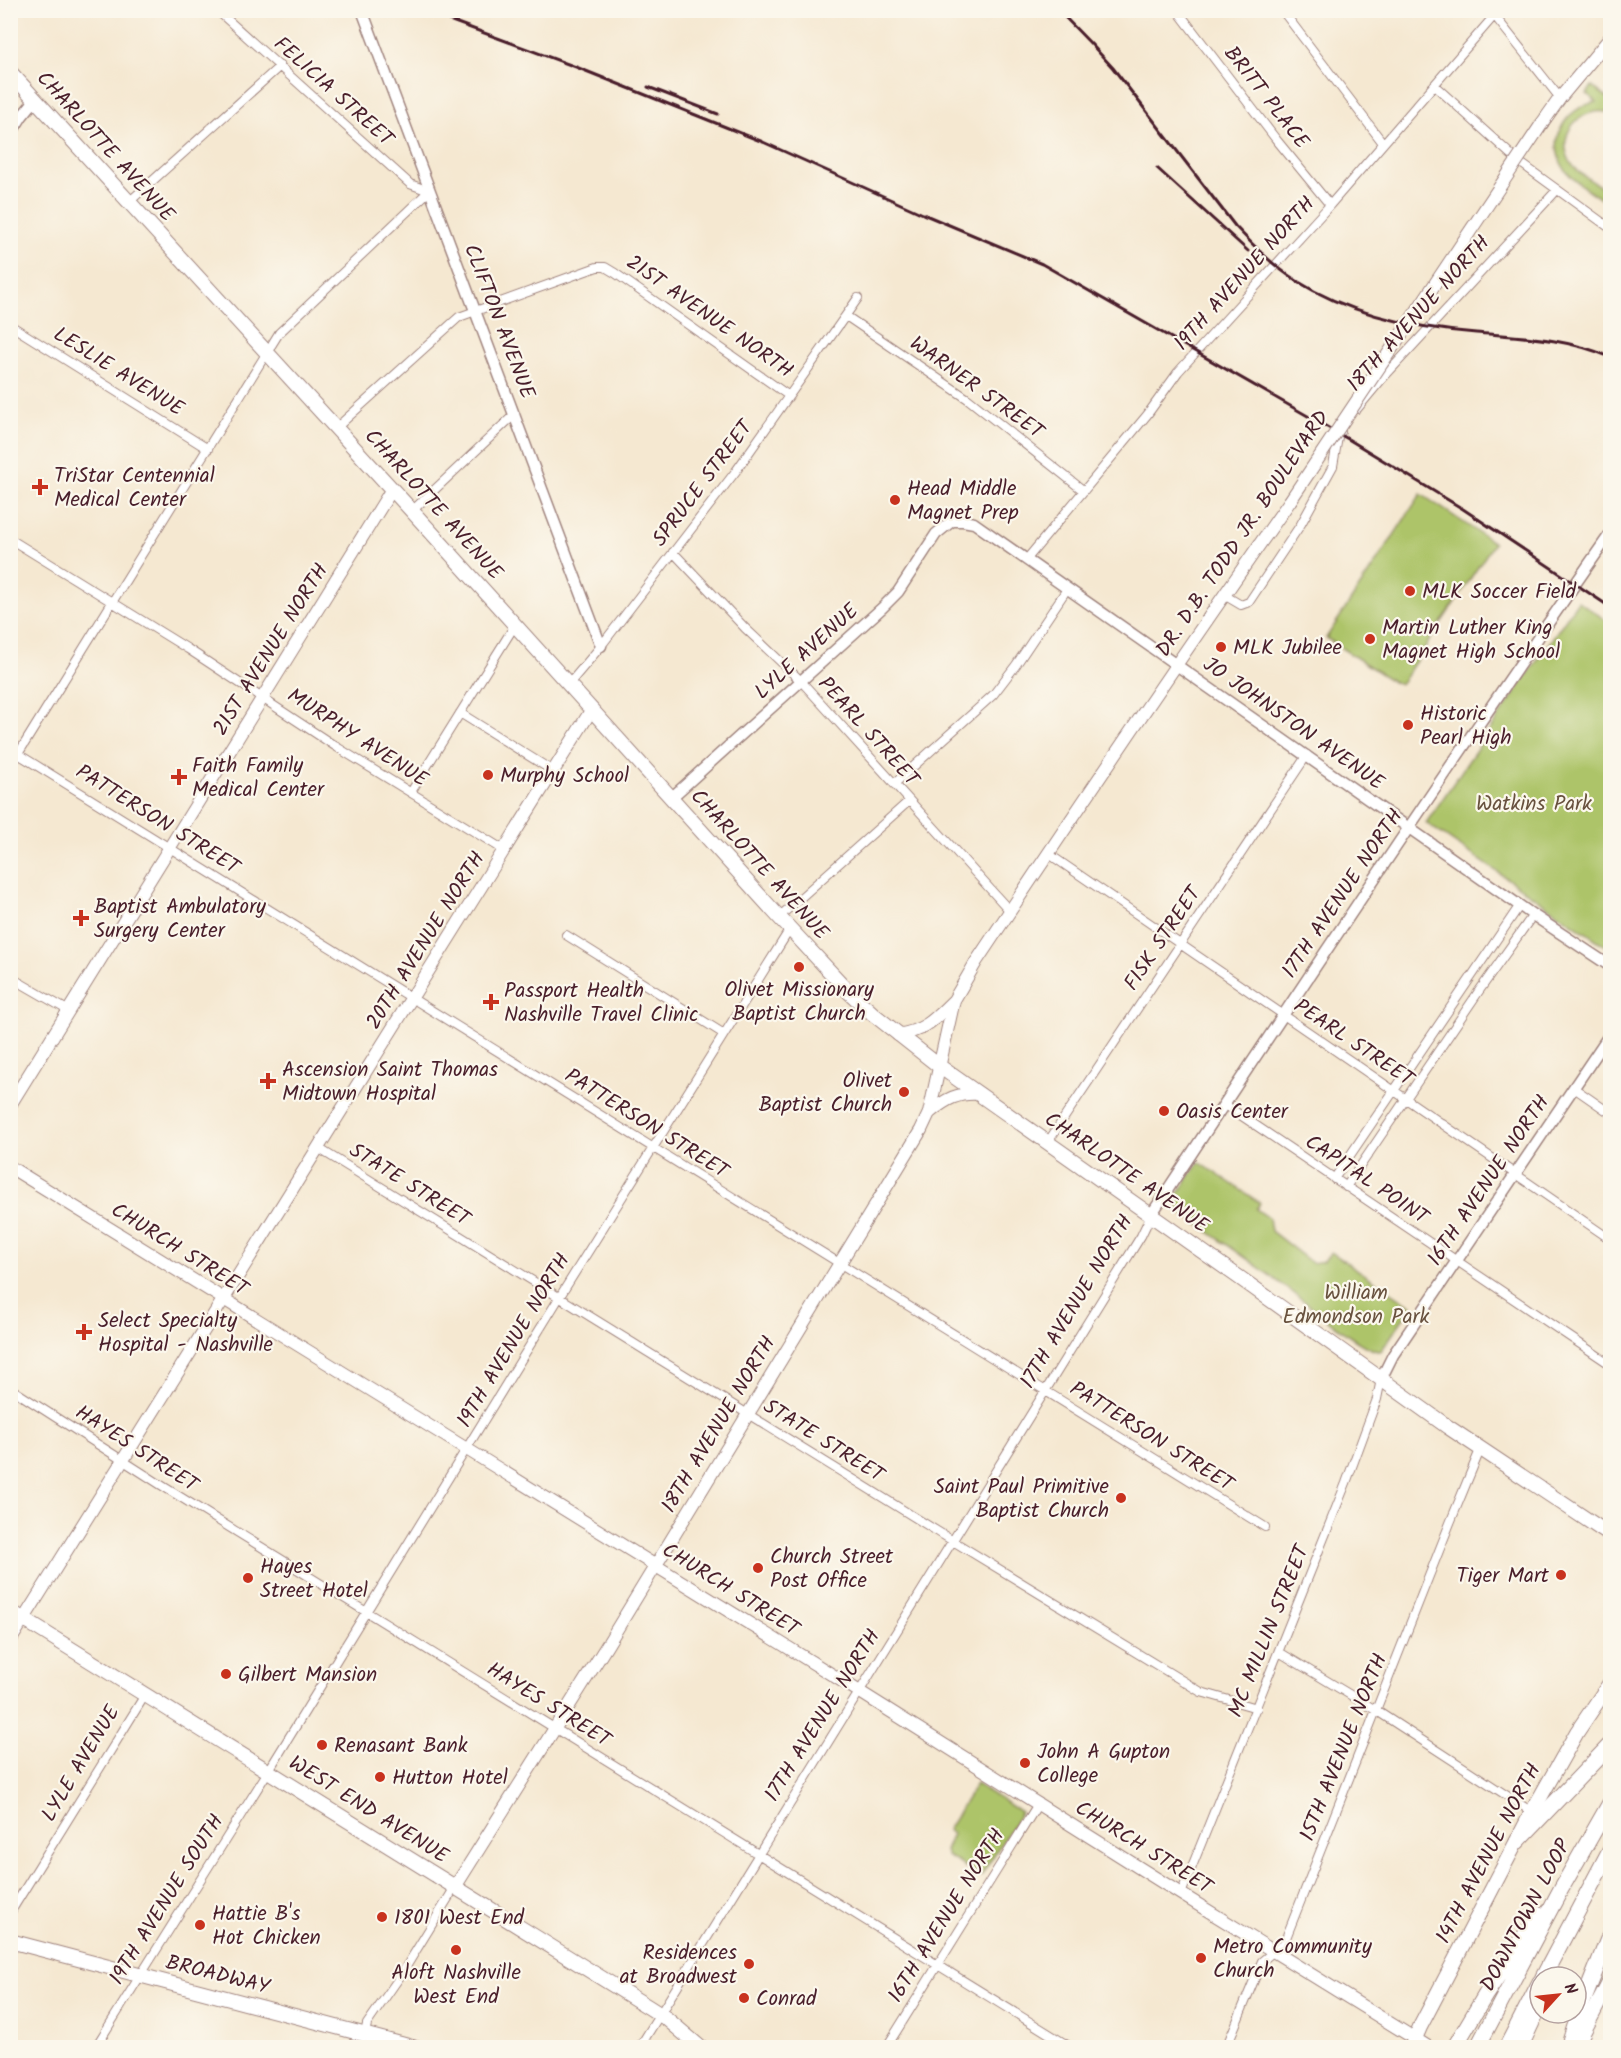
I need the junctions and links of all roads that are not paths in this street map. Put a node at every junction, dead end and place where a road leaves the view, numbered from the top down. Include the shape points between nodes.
1 (362, 10) edge
2 (1177, 10) edge
3 (1282, 10) edge
4 (218, 11) edge
5 (1492, 13) edge
6 (1611, 38) edge
7 (280, 66) junction
8 (10, 72) edge
9 (1434, 85) junction
10 (1560, 98) junction
11 (36, 99) junction
12 (10, 135) edge
13 (1383, 143) junction
14 (1557, 190) junction
15 (429, 191) junction
16 (129, 202) junction
17 (1330, 205) junction
18 (1611, 228) edge
19 (858, 298) dead end
20 (476, 311) junction
21 (846, 316) junction
22 (10, 325) edge
23 (267, 353) junction
24 (789, 396) junction
25 (515, 414) junction
26 (336, 428) junction
27 (208, 449) junction
28 (392, 489) junction
29 (1084, 491) junction
30 (412, 511) junction
31 (952, 522) joint
32 (1611, 534) edge
33 (10, 539) edge
34 (673, 552) junction
35 (1026, 560) junction
36 (1067, 589) junction
37 (1224, 595) junction
38 (112, 601) junction
39 (515, 625) junction
40 (602, 646) junction
41 (1176, 664) junction
42 (801, 681) junction
43 (569, 684) junction
44 (262, 697) junction
45 (592, 709) junction
46 (460, 713) junction
47 (14, 752) edge
48 (1307, 755) junction
49 (10, 767) edge
50 (553, 771) junction
51 (894, 784) junction
52 (411, 792) junction
53 (671, 798) junction
54 (909, 801) junction
55 (1409, 828) junction
56 (170, 848) junction
57 (504, 850) junction
58 (1049, 854) junction
59 (1520, 905) junction
60 (1010, 911) junction
61 (1533, 915) junction
62 (779, 917) junction
63 (790, 929) junction
64 (566, 935) dead end
65 (1180, 944) junction
66 (1611, 966) edge
67 (10, 977) edge
68 (412, 998) junction
69 (954, 1000) junction
70 (69, 1011) junction
71 (1282, 1016) junction
72 (724, 1034) junction
73 (1611, 1034) edge
74 (898, 1035) junction
75 (939, 1066) junction
76 (1574, 1088) junction
77 (1393, 1091) junction
78 (980, 1094) junction
79 (1406, 1100) junction
80 (1224, 1104) junction
81 (10, 1106) edge
82 (929, 1113) junction
83 (1611, 1113) edge
84 (1048, 1142) junction
85 (318, 1148) junction
86 (654, 1148) junction
87 (10, 1167) edge
88 (1515, 1174) junction
89 (1334, 1179) junction
90 (1346, 1187) junction
91 (1151, 1215) junction
92 (1611, 1239) edge
93 (1456, 1261) junction
94 (839, 1263) junction
95 (559, 1298) junction
96 (224, 1299) junction
97 (1611, 1364) edge
98 (1381, 1379) junction
99 (10, 1388) edge
100 (1045, 1390) junction
101 (747, 1414) junction
102 (467, 1449) junction
103 (1480, 1450) junction
104 (123, 1461) junction
105 (1265, 1527) dead end
106 (1611, 1535) edge
107 (953, 1541) junction
108 (655, 1565) junction
109 (10, 1611) edge
110 (366, 1612) junction
111 (24, 1620) junction
112 (10, 1641) edge
113 (1279, 1652) junction
114 (1611, 1683) edge
115 (860, 1692) junction
116 (145, 1695) junction
117 (1257, 1708) junction
118 (1377, 1711) junction
119 (555, 1729) junction
120 (1611, 1745) edge
121 (269, 1770) junction
122 (1611, 1803) edge
123 (1038, 1804) junction
124 (1532, 1812) junction
125 (1517, 1842) junction
126 (1611, 1850) edge
127 (758, 1855) junction
128 (455, 1887) junction
129 (1561, 1889) junction
130 (1181, 1894) junction
131 (10, 1913) edge
132 (1576, 1915) junction
133 (1611, 1934) edge
134 (10, 1941) edge
135 (1274, 1952) junction
136 (939, 1964) junction
137 (1549, 1965) edge
138 (1557, 1965) edge
139 (140, 1976) junction
140 (1611, 1981) edge
141 (1528, 2005) edge
142 (660, 2014) junction
143 (1531, 2025) edge
144 (366, 2034) junction
145 (1413, 2043) edge
146 (95, 2048) edge
147 (416, 2048) edge
148 (639, 2048) edge
149 (701, 2048) edge
150 (886, 2048) edge
151 (1072, 2048) edge
152 (1226, 2048) edge
153 (1430, 2048) edge
154 (1454, 2048) edge
155 (1477, 2048) edge
156 (1506, 2048) edge
157 (1520, 2048) edge
158 (1568, 2048) edge
159 (1575, 2048) edge

1 - 15 street, CLIFTON AVENUE
2 - 17 street, BRITT PLACE
3 - 13 street
4 - 7 street, FELICIA STREET
5 - 9 street, 19TH AVENUE NORTH
5 - 10 street
6 - 10 main road, DR. D.B. TODD JR. BOULEVARD
7 - 15 street, FELICIA STREET via 410,183
7 - 16 street
8 - 11 main road, CHARLOTTE AVENUE
9 - 13 street, 19TH AVENUE NORTH
9 - 14 street via 1518,161
10 - 37 main road, DR. D.B. TODD JR. BOULEVARD, bridge
11 - 12 street
11 - 16 main road, CHARLOTTE AVENUE
13 - 17 street, 19TH AVENUE NORTH
14 - 18 street
14 - 37 street, 18TH AVENUE NORTH via 1347,422 1338,437 1333,466 1301,524 1249,602 1242,605
15 - 20 street, CLIFTON AVENUE
15 - 23 street via 279,333
16 - 23 main road, CHARLOTTE AVENUE
17 - 29 street, 19TH AVENUE NORTH via 1178,372 1148,415
19 - 21 street, SPRUCE STREET
20 - 24 street, 21ST AVENUE NORTH via 591,268 605,267
20 - 25 street, CLIFTON AVENUE
20 - 26 street, 21ST AVENUE NORTH via 456,320
21 - 24 street, SPRUCE STREET
21 - 29 street, WARNER STREET via 968,399
22 - 27 street, LESLIE AVENUE
23 - 26 main road, CHARLOTTE AVENUE
23 - 27 street
24 - 34 street, SPRUCE STREET
25 - 30 street
25 - 40 street, CLIFTON AVENUE
26 - 28 main road, CHARLOTTE AVENUE
27 - 38 street
28 - 30 main road, CHARLOTTE AVENUE
28 - 44 main road, 21ST AVENUE NORTH
29 - 35 street, 19TH AVENUE NORTH
30 - 39 main road, CHARLOTTE AVENUE
31 - 35 street, JO JOHNSTON AVENUE via 975,524
31 - 42 street, LYLE AVENUE via 936,534 898,592
32 - 55 street, 17TH AVENUE NORTH
33 - 38 street, MURPHY AVENUE
34 - 40 street, SPRUCE STREET
34 - 42 street, PEARL STREET
35 - 36 street, JO JOHNSTON AVENUE
36 - 41 street, JO JOHNSTON AVENUE
36 - 51 street via 1001,685
37 - 41 main road, DR. D.B. TODD JR. BOULEVARD
38 - 44 street, MURPHY AVENUE
38 - 47 street
39 - 43 main road, CHARLOTTE AVENUE
39 - 46 street
40 - 43 street, SPRUCE STREET
41 - 48 street, JO JOHNSTON AVENUE
41 - 58 main road, DR. D.B. TODD JR. BOULEVARD
42 - 51 street, PEARL STREET
42 - 53 street, LYLE AVENUE
43 - 45 main road, CHARLOTTE AVENUE
44 - 52 street, MURPHY AVENUE
44 - 56 main road, 21ST AVENUE NORTH
45 - 50 main road, 20TH AVENUE NORTH
45 - 53 main road, CHARLOTTE AVENUE
46 - 50 street
46 - 52 street
47 - 49 street
47 - 56 street, PATTERSON STREET
48 - 55 street, JO JOHNSTON AVENUE
48 - 65 street, FISK STREET
50 - 57 main road, 20TH AVENUE NORTH
51 - 54 street, PEARL STREET
52 - 57 street, MURPHY AVENUE
53 - 62 main road, CHARLOTTE AVENUE
54 - 60 street, PEARL STREET
54 - 62 street
55 - 59 street, JO JOHNSTON AVENUE
55 - 71 street, 17TH AVENUE NORTH
56 - 68 street, PATTERSON STREET
56 - 70 main road, 21ST AVENUE NORTH
57 - 68 main road, 20TH AVENUE NORTH
58 - 60 main road, DR. D.B. TODD JR. BOULEVARD
58 - 65 street, PEARL STREET
59 - 61 street, JO JOHNSTON AVENUE
59 - 77 street
60 - 69 main road, DR. D.B. TODD JR. BOULEVARD
61 - 66 street, JO JOHNSTON AVENUE
61 - 79 street
62 - 63 main road, CHARLOTTE AVENUE
63 - 72 street, 19TH AVENUE NORTH
63 - 74 main road, CHARLOTTE AVENUE via 849,992
64 - 72 street
65 - 71 street, PEARL STREET
65 - 84 street, FISK STREET
67 - 70 street
68 - 85 main road, 20TH AVENUE NORTH
68 - 86 street, PATTERSON STREET
69 - 74 main road via 926,1027
69 - 75 main road, DR. D.B. TODD JR. BOULEVARD
70 - 81 main road, 21ST AVENUE NORTH
71 - 77 street, PEARL STREET
71 - 80 street, 17TH AVENUE NORTH
72 - 86 street, 19TH AVENUE NORTH
73 - 76 street, 16TH AVENUE NORTH
74 - 75 main road, CHARLOTTE AVENUE
75 - 78 main road, CHARLOTTE AVENUE
75 - 82 main road, 18TH AVENUE NORTH
76 - 83 street
76 - 88 street, 16TH AVENUE NORTH
77 - 79 street, PEARL STREET
77 - 89 street
78 - 82 main road via 955,1096
78 - 84 main road, CHARLOTTE AVENUE
79 - 88 street, PEARL STREET
79 - 90 street
80 - 89 street, CAPITAL POINT
80 - 91 street, 17TH AVENUE NORTH
82 - 94 main road, 18TH AVENUE NORTH
84 - 91 main road, CHARLOTTE AVENUE
85 - 95 street, STATE STREET
85 - 96 main road, 20TH AVENUE NORTH
86 - 94 street, PATTERSON STREET
86 - 95 street, 19TH AVENUE NORTH
87 - 96 main road, CHURCH STREET
88 - 92 street, PEARL STREET
88 - 93 street, 16TH AVENUE NORTH
89 - 90 street, CAPITAL POINT
90 - 93 street, CAPITAL POINT
91 - 98 main road, CHARLOTTE AVENUE
91 - 100 street, 17TH AVENUE NORTH
93 - 97 street, CAPITAL POINT
93 - 98 street, 16TH AVENUE NORTH
94 - 100 street, PATTERSON STREET
94 - 101 main road, 18TH AVENUE NORTH
95 - 101 street, STATE STREET
95 - 102 street, 19TH AVENUE NORTH
96 - 102 main road, CHURCH STREET
96 - 104 main road, 20TH AVENUE NORTH
98 - 103 main road, CHARLOTTE AVENUE
98 - 113 street, MC MILLIN STREET via 1353,1464
99 - 104 street, HAYES STREET
100 - 105 street, PATTERSON STREET
100 - 107 street, 17TH AVENUE NORTH
101 - 107 street, STATE STREET
101 - 108 main road, 18TH AVENUE NORTH
102 - 108 main road, CHURCH STREET
102 - 110 street, 19TH AVENUE NORTH
103 - 106 main road, CHARLOTTE AVENUE
103 - 118 street, 15TH AVENUE NORTH
104 - 110 street, HAYES STREET
104 - 111 main road, 20TH AVENUE NORTH
107 - 115 street, 17TH AVENUE NORTH
107 - 117 street, STATE STREET via 1201,1692
108 - 115 main road, CHURCH STREET
108 - 119 main road, 18TH AVENUE NORTH
109 - 111 main road, WEST END AVENUE
110 - 119 street, HAYES STREET
110 - 121 street, 19TH AVENUE NORTH
111 - 112 main road, 20TH AVENUE NORTH
111 - 116 main road, WEST END AVENUE
113 - 117 street, MC MILLIN STREET
113 - 118 street
114 - 124 main road, 14TH AVENUE NORTH via 1577,1732
115 - 123 main road, CHURCH STREET
115 - 127 street, 17TH AVENUE NORTH
116 - 121 main road, WEST END AVENUE
116 - 131 street, LYLE AVENUE
117 - 130 street, MC MILLIN STREET
118 - 124 street
118 - 135 street, 15TH AVENUE NORTH via 1284,1943
119 - 127 street, HAYES STREET
119 - 128 main road, 18TH AVENUE NORTH
120 - 125 highway
121 - 128 main road, WEST END AVENUE
121 - 139 street, 19TH AVENUE SOUTH
122 - 129 highway, DOWNTOWN LOOP
123 - 130 main road, CHURCH STREET
123 - 136 street, 16TH AVENUE NORTH
124 - 125 main road, 14TH AVENUE NORTH
125 - 145 main road, 14TH AVENUE NORTH
126 - 132 highway
127 - 136 street, HAYES STREET
127 - 142 street, 17TH AVENUE NORTH
128 - 142 main road, WEST END AVENUE
128 - 144 street via 368,2024
129 - 154 highway via 1528,1929
129 - 155 highway, DOWNTOWN LOOP
130 - 135 main road, CHURCH STREET
132 - 137 highway
132 - 138 highway
133 - 158 highway
134 - 139 main road, BROADWAY
135 - 145 main road, CHURCH STREET
135 - 152 street, 15TH AVENUE NORTH via 1262,1961
136 - 150 street, 16TH AVENUE NORTH
136 - 151 street, HAYES STREET
139 - 144 main road, BROADWAY
139 - 146 street, 19TH AVENUE SOUTH
140 - 159 main road
141 - 156 highway
142 - 148 street, 17TH AVENUE NORTH
142 - 149 main road, WEST END AVENUE
143 - 157 highway
144 - 147 main road, BROADWAY
145 - 153 main road, CHURCH STREET

